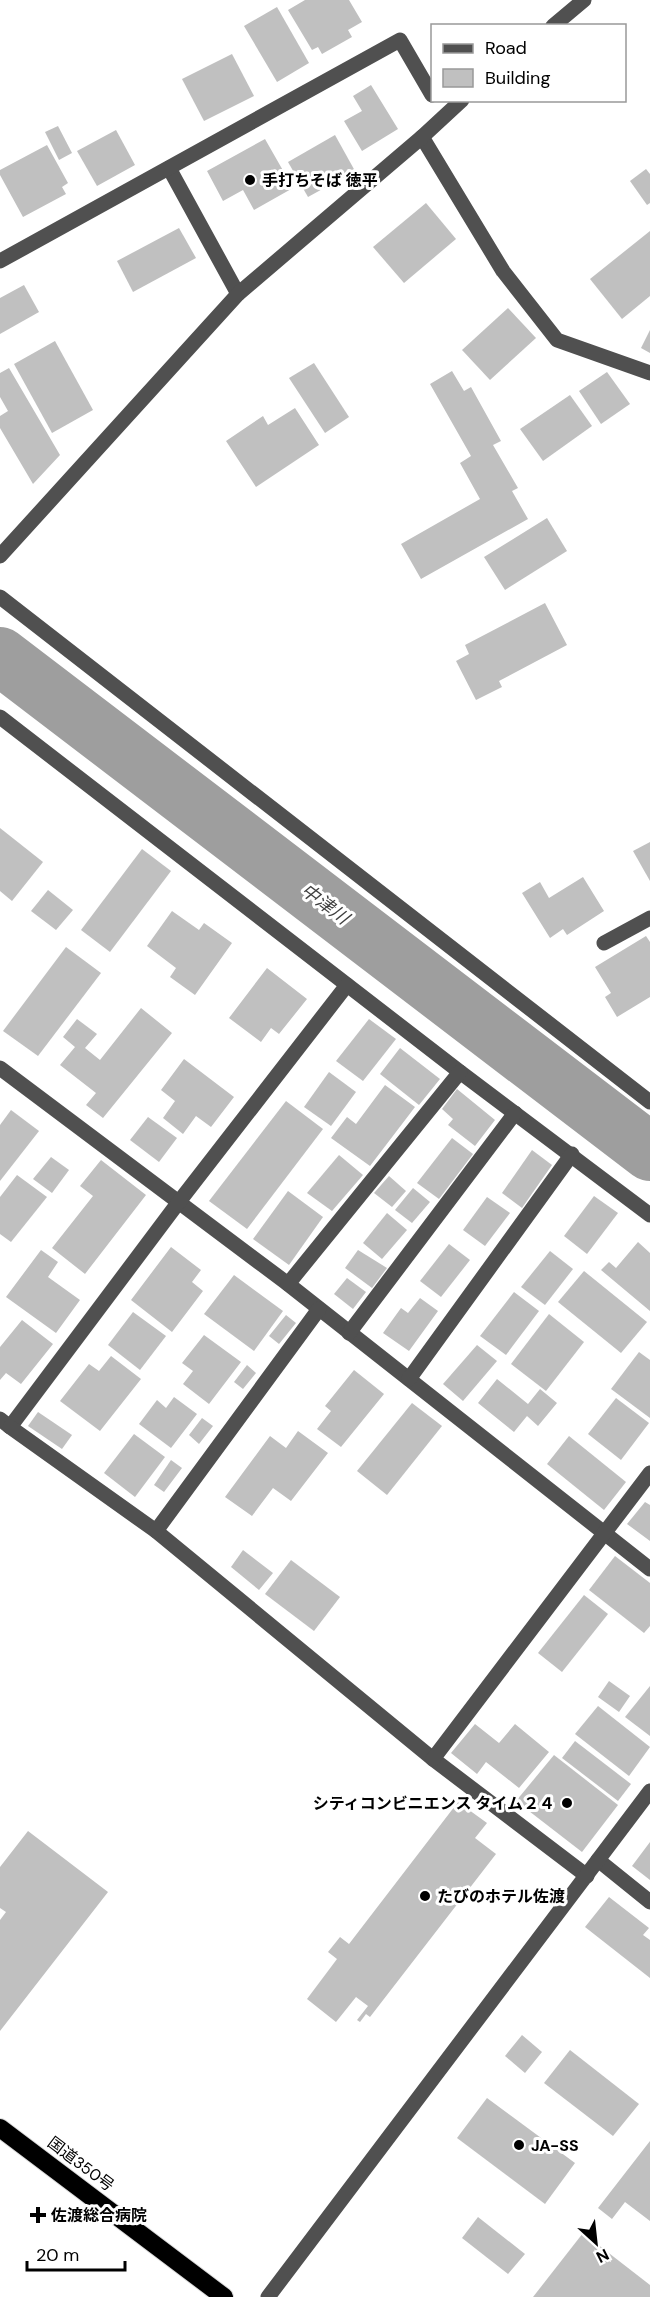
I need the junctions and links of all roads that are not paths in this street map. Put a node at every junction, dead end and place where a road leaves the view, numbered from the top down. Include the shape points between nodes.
1 (584, 0) edge
2 (555, 24) edge
3 (431, 93) edge
4 (437, 102) edge
5 (460, 102) edge
6 (445, 115) junction
7 (422, 137) junction
8 (169, 168) junction
9 (0, 261) edge
10 (238, 294) junction
11 (650, 373) edge
12 (0, 556) edge
13 (0, 597) edge
14 (0, 717) edge
15 (650, 918) edge
16 (604, 943) dead end
17 (347, 985) junction
18 (0, 1068) edge
19 (460, 1072) junction
20 (650, 1102) edge
21 (515, 1113) junction
22 (572, 1154) junction
23 (178, 1203) junction
24 (650, 1215) edge
25 (288, 1284) junction
26 (319, 1310) junction
27 (349, 1333) junction
28 (409, 1379) junction
29 (5, 1423) edge
30 (650, 1473) edge
31 (156, 1531) junction
32 (604, 1532) junction
33 (650, 1569) edge
34 (433, 1759) junction
35 (650, 1791) edge
36 (598, 1860) junction
37 (587, 1876) junction
38 (650, 1902) edge
39 (0, 2128) edge
40 (224, 2297) edge
41 (268, 2297) edge

1 - 2 street
3 - 8 street via 400,40
4 - 6 street
5 - 6 street
6 - 7 street
7 - 10 street
7 - 11 street via 503,271 557,340
8 - 9 street
8 - 10 street
10 - 12 street
13 - 20 street
14 - 17 street
15 - 16 street
17 - 19 street
17 - 23 street
18 - 23 street
19 - 21 street
19 - 25 street
21 - 22 street
21 - 27 street
22 - 24 street
22 - 28 street
23 - 25 street
23 - 29 street
25 - 26 street
26 - 27 street
26 - 31 street
27 - 28 street
28 - 32 street
29 - 31 street
30 - 32 street
31 - 34 street
32 - 33 street
32 - 34 street
34 - 37 street
35 - 36 street
36 - 37 street
36 - 38 street
37 - 41 street
39 - 40 highway, 国道350号

